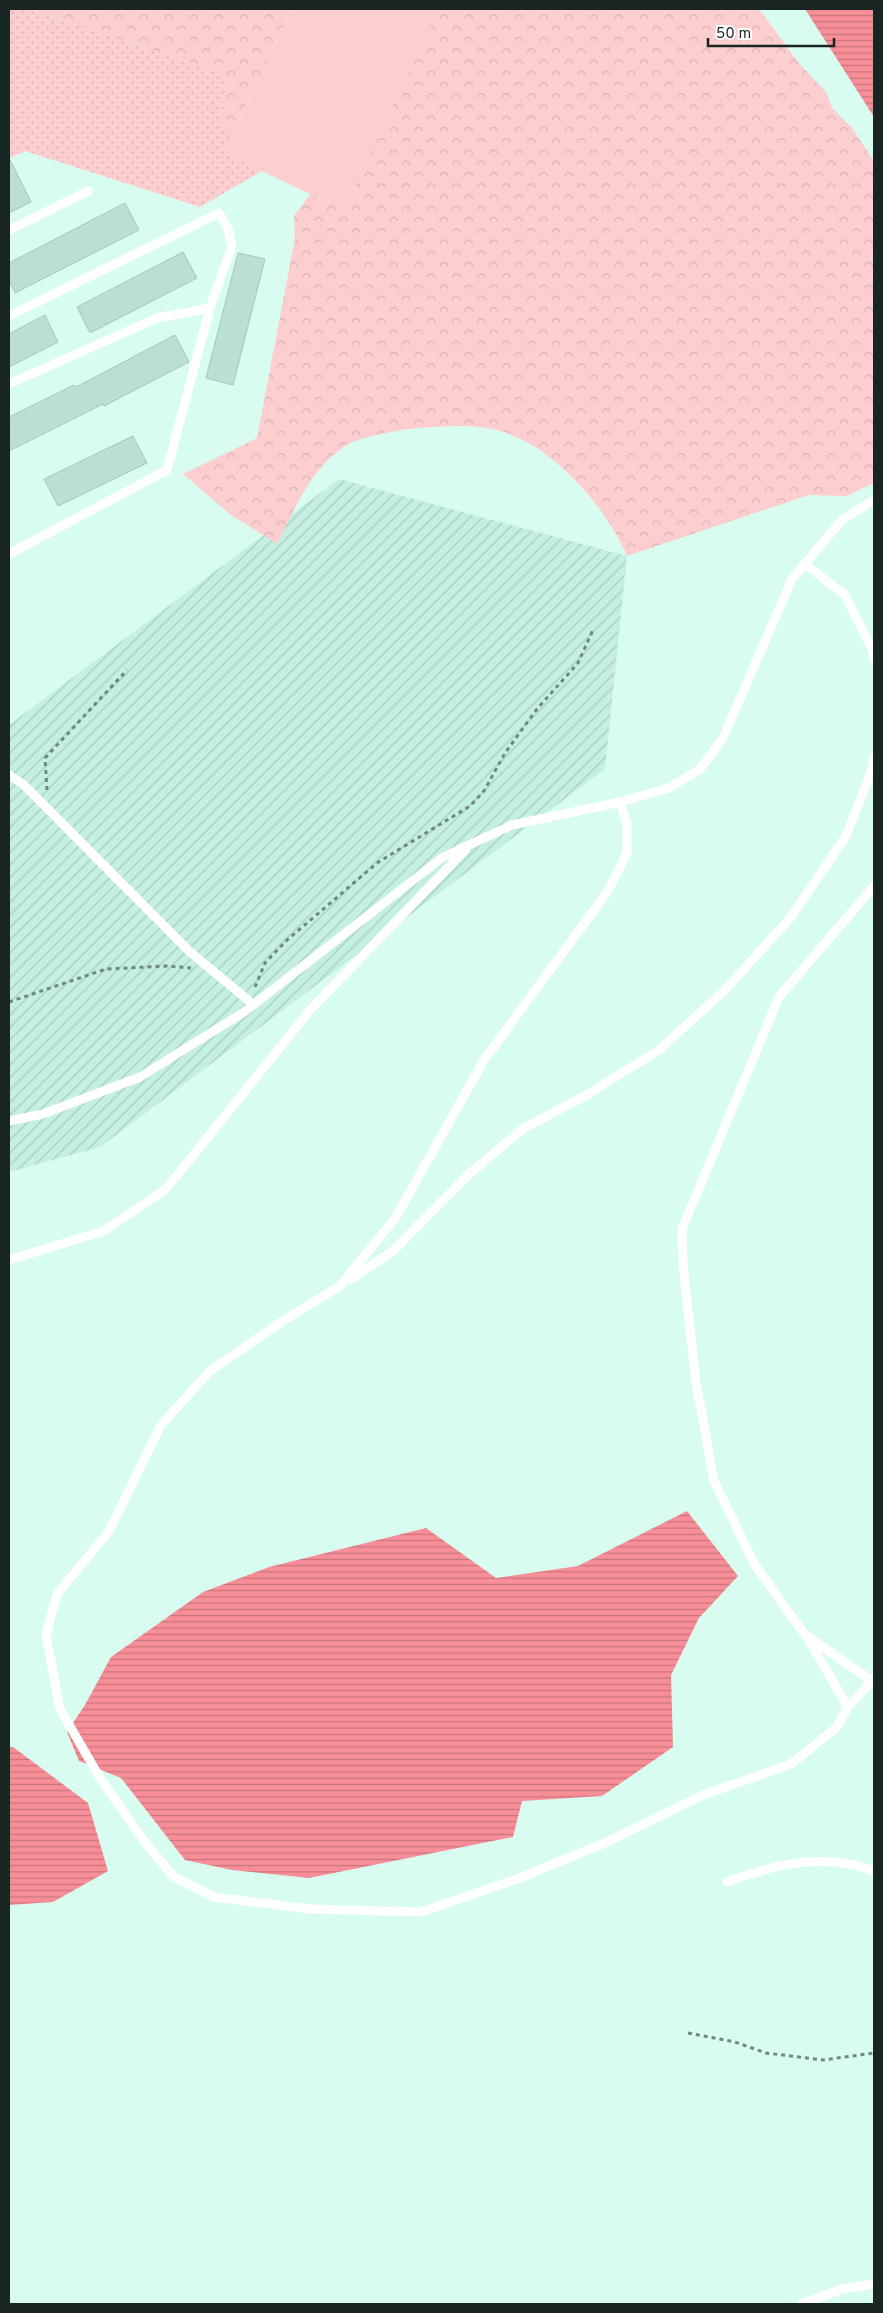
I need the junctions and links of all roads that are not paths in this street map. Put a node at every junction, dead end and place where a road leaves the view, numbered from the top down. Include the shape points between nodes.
1 (88, 191) dead end
2 (9, 230) edge
3 (210, 308) junction
4 (9, 316) edge
5 (9, 384) edge
6 (874, 500) edge
7 (9, 554) edge
8 (805, 564) junction
9 (874, 659) edge
10 (874, 757) edge
11 (9, 775) edge
12 (620, 802) junction
13 (471, 844) junction
14 (874, 886) edge
15 (254, 1005) junction
16 (9, 1121) edge
17 (9, 1260) edge
18 (340, 1286) junction
19 (805, 1635) junction
20 (873, 1680) edge
21 (848, 1707) junction
22 (874, 1871) edge
23 (727, 1882) dead end
24 (874, 2284) edge
25 (802, 2304) edge

1 - 2 lane
3 - 4 lane via 232,246 228,229 219,213
3 - 5 lane via 157,318
3 - 7 lane via 167,470
6 - 8 lane via 842,520
8 - 9 lane via 845,595
8 - 12 lane via 792,579 724,738 700,769 669,788
10 - 18 lane via 846,836 791,917 726,989 659,1050 585,1096 524,1128 469,1174 393,1251
11 - 15 lane via 23,784 190,952
12 - 13 lane via 512,825
12 - 18 lane via 627,824 627,853 608,892 484,1060 396,1218
13 - 15 lane via 443,857
13 - 17 lane via 311,1009 166,1189 104,1231
14 - 19 lane via 779,997 682,1229 696,1382 714,1481 755,1564
15 - 16 lane via 140,1077 43,1114
18 - 21 lane via 281,1322 204,1378 162,1425 109,1531 57,1594 46,1636 60,1709 100,1778 174,1876 214,1897 310,1909 420,1912 517,1879 607,1842 703,1795 791,1764 836,1728
19 - 20 lane
19 - 21 lane
20 - 21 lane
22 - 23 lane via 855,1863 809,1860 763,1869
24 - 25 lane via 839,2290

